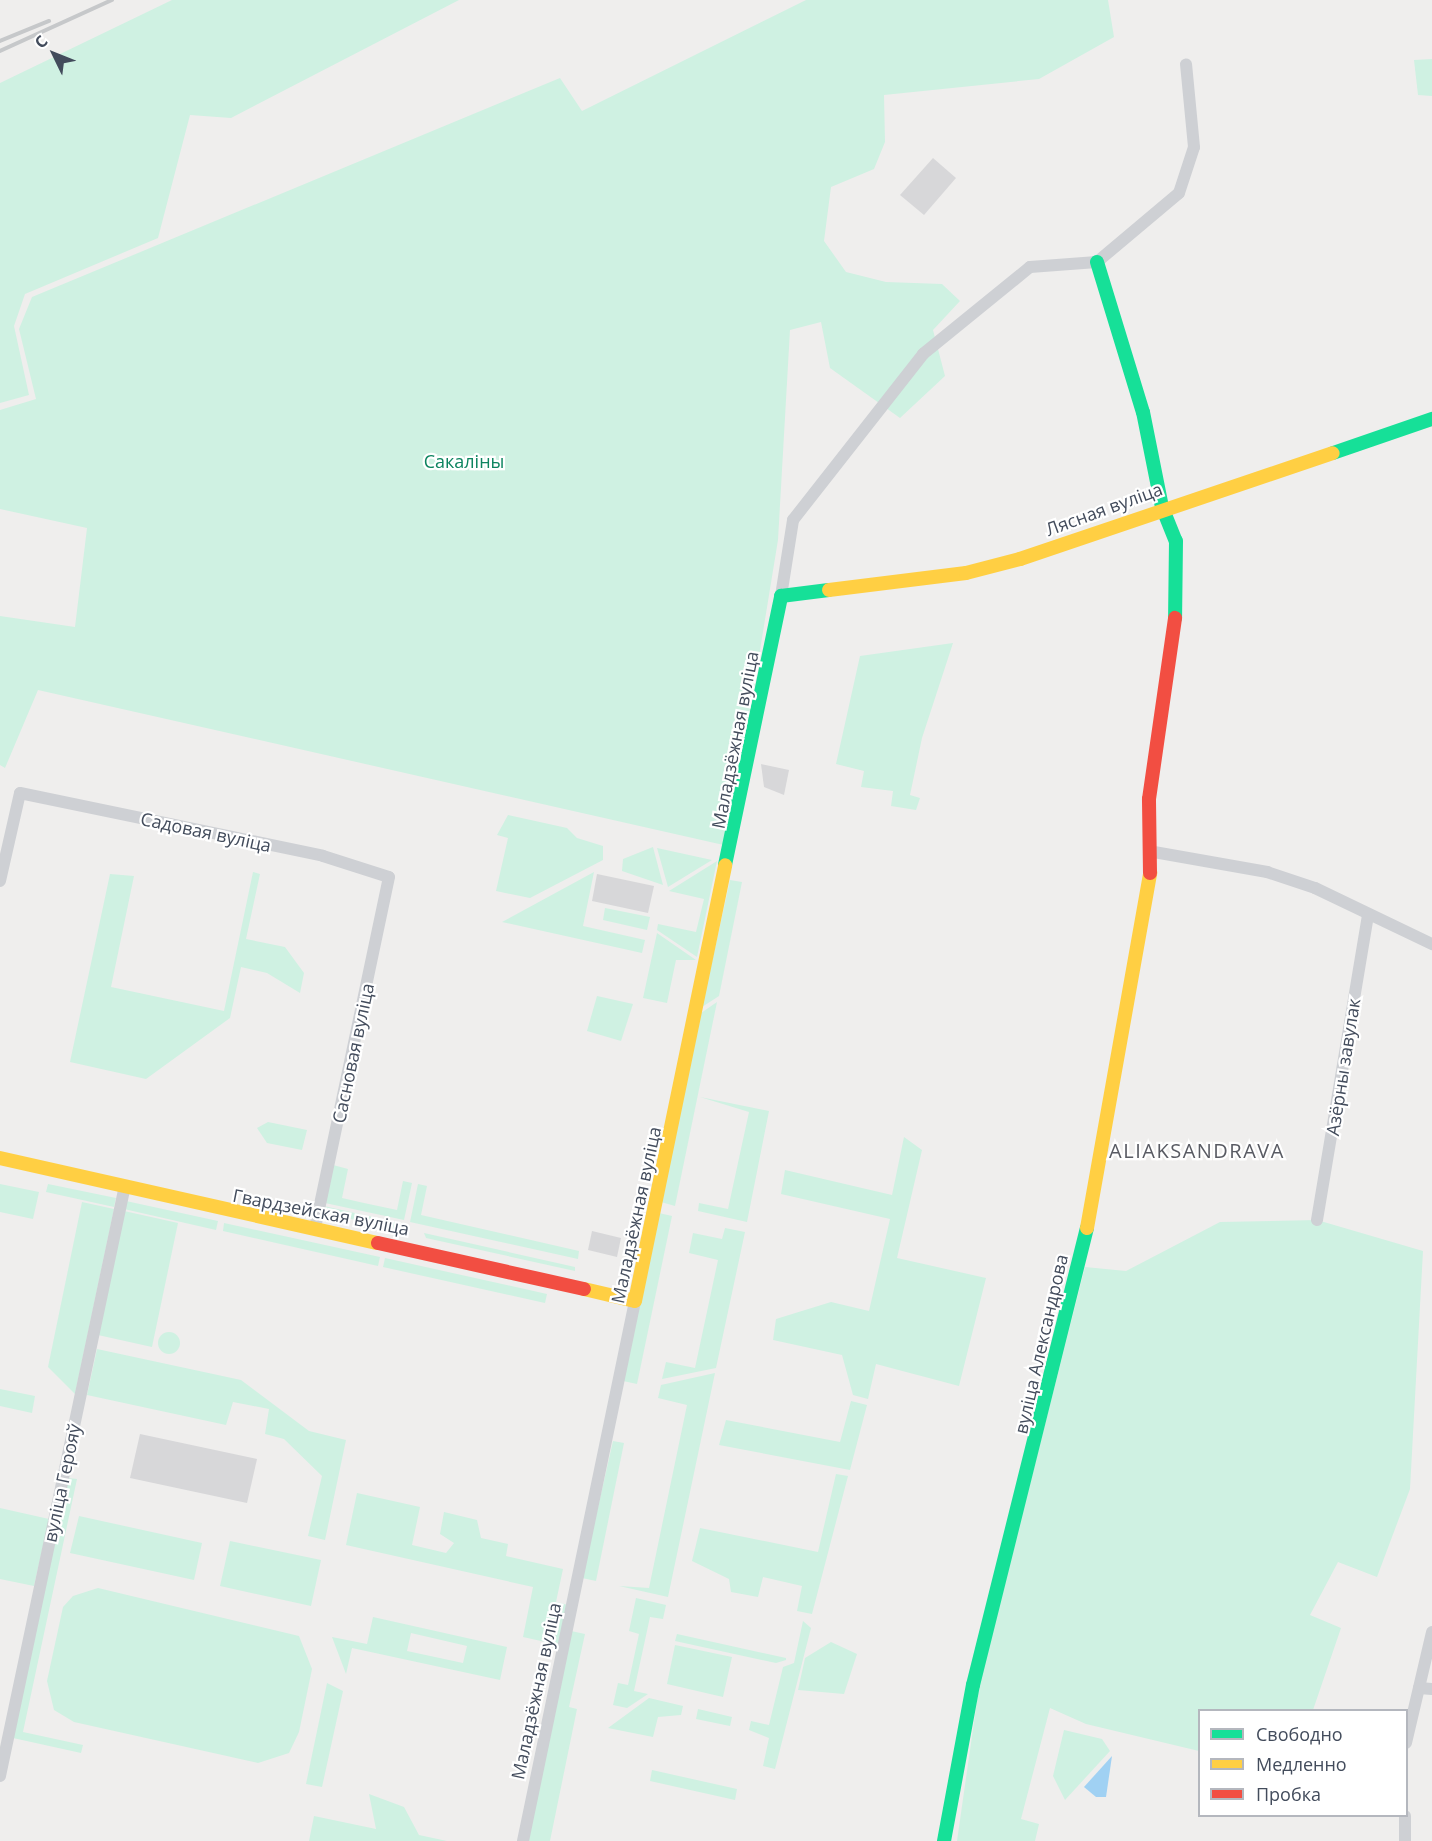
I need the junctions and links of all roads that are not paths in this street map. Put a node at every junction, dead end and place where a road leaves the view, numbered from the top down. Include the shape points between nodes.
1 (1186, 64) dead end
2 (1097, 262) junction
3 (1432, 419) edge
4 (1162, 507) junction
5 (781, 596) junction
6 (1154, 852) junction
7 (389, 877) joint
8 (0, 881) edge
9 (1368, 914) junction
10 (1432, 944) edge
11 (0, 1158) edge
12 (124, 1190) junction
13 (1317, 1220) dead end
14 (315, 1228) junction
15 (635, 1301) junction
16 (1432, 1632) edge
17 (1426, 1689) edge
18 (1408, 1740) edge
19 (0, 1776) edge
20 (1405, 1817) edge
21 (523, 1841) edge
22 (944, 1841) edge
23 (1405, 1841) edge

1 - 2 street via 1194,147 1179,193
2 - 4 street, вуліца Александрова via 1143,412
2 - 5 street via 1030,267 923,354 793,520
3 - 4 street, Лясная вуліца
4 - 5 street, Лясная вуліца via 966,573
4 - 6 street, вуліца Александрова via 1177,553 1175,640 1149,799
5 - 15 street, Маладзёжная вуліца
6 - 9 street via 1267,872 1316,888
6 - 22 street, вуліца Александрова via 1079,1270 973,1685
7 - 8 street, Садовая вуліца via 323,856 20,793
7 - 14 street, Сасновая вуліца
9 - 10 street
9 - 13 street, Азёрны завулак
11 - 12 street, Гвардзейская вуліца
12 - 14 street, Гвардзейская вуліца
12 - 19 street, вуліца Герояў
14 - 15 street, Гвардзейская вуліца
15 - 21 street, Маладзёжная вуліца
16 - 17 street via 1426,1660
17 - 18 street
20 - 23 street

